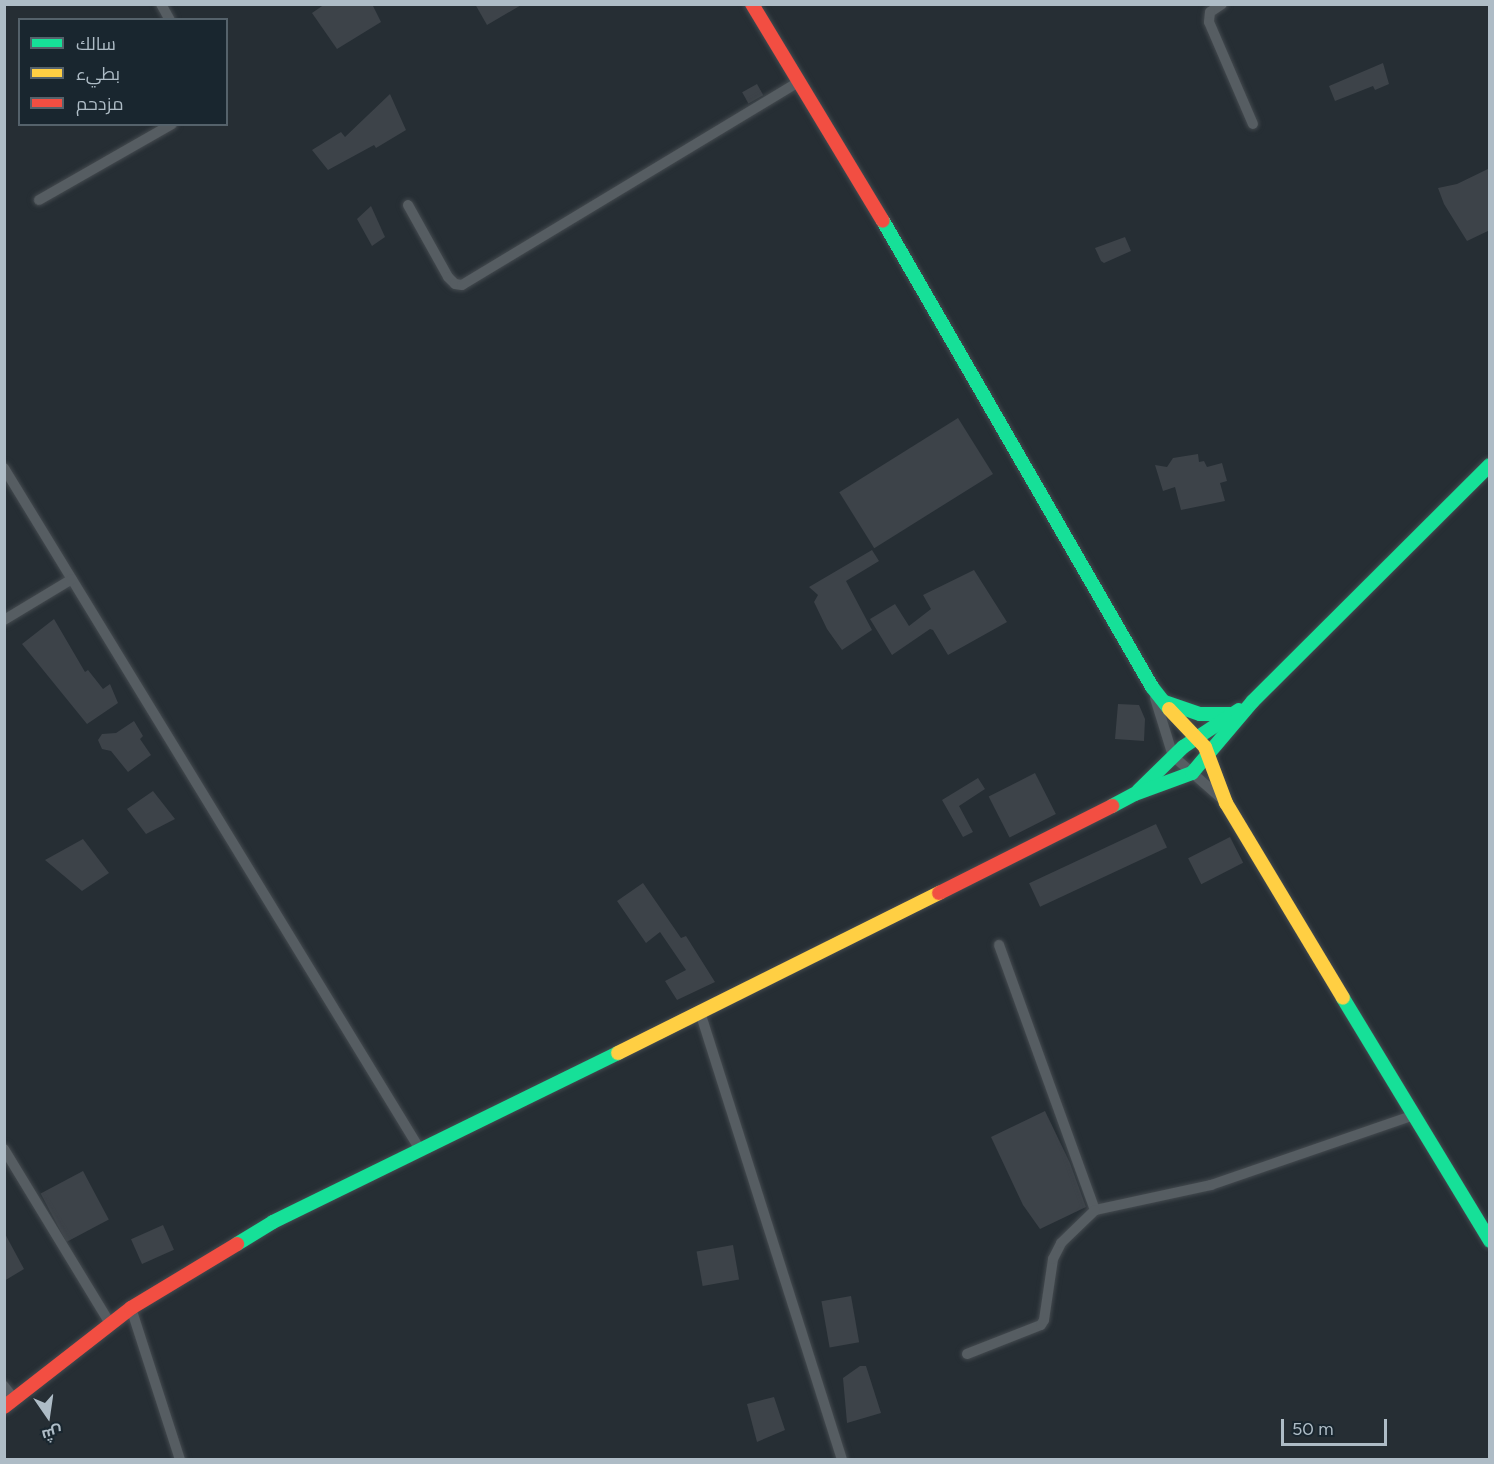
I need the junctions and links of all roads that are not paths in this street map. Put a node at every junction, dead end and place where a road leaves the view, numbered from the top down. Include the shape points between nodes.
1 (161, 4) edge
2 (752, 4) edge
3 (1222, 4) edge
4 (169, 18) edge
5 (799, 82) junction
6 (1253, 124) dead end
7 (168, 126) edge
8 (39, 200) dead end
9 (408, 205) dead end
10 (1490, 465) edge
11 (4, 468) edge
12 (72, 579) junction
13 (4, 620) edge
14 (1152, 687) junction
15 (1253, 700) junction
16 (1161, 701) junction
17 (1237, 711) junction
18 (1197, 738) junction
19 (1208, 755) junction
20 (1173, 756) junction
21 (1192, 772) junction
22 (1135, 794) junction
23 (1226, 802) junction
24 (999, 945) dead end
25 (700, 1012) junction
26 (1414, 1115) junction
27 (419, 1148) junction
28 (4, 1149) edge
29 (1095, 1210) junction
30 (1490, 1241) edge
31 (131, 1308) junction
32 (110, 1323) junction
33 (967, 1354) dead end
34 (4, 1386) edge
35 (9, 1403) edge
36 (180, 1460) edge
37 (842, 1460) edge

1 - 4 street
2 - 5 street
3 - 6 street via 1210,12 1209,22
5 - 9 street via 462,285 448,277
5 - 14 street
7 - 8 street
10 - 15 street
11 - 12 street
12 - 13 street
12 - 27 street
14 - 16 street
14 - 20 street
15 - 17 street
15 - 19 street
16 - 17 street via 1214,716
16 - 18 street
17 - 18 street
18 - 19 street
18 - 20 street
19 - 21 street
19 - 23 street
20 - 21 street
20 - 22 street
21 - 22 street
21 - 23 street
22 - 25 street
23 - 26 street
24 - 29 street
25 - 27 street
25 - 37 street
26 - 29 street via 1220,1182
26 - 30 street
27 - 31 street via 273,1222
28 - 32 street
29 - 33 street via 1061,1243 1053,1258 1041,1325
31 - 32 street
31 - 36 street
32 - 35 street
34 - 35 street

